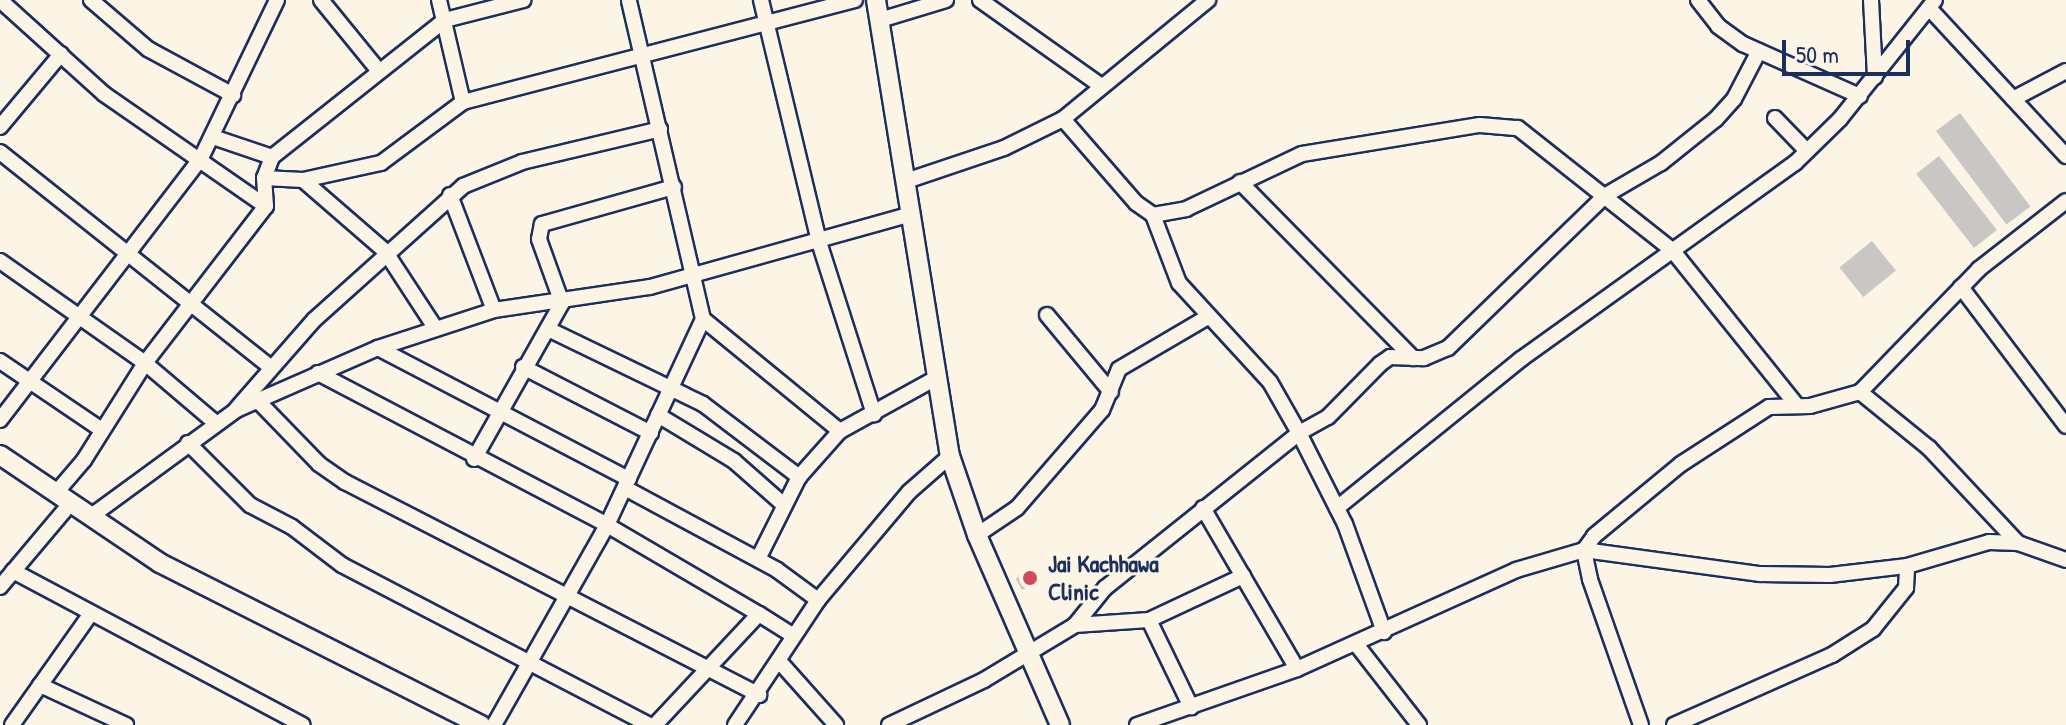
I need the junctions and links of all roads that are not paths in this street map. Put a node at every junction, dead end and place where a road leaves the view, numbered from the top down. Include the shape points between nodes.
1 (0, 0) edge
2 (91, 0) edge
3 (277, 0) edge
4 (321, 0) edge
5 (439, 0) edge
6 (523, 0) edge
7 (629, 0) edge
8 (761, 0) edge
9 (855, 0) edge
10 (876, 0) edge
11 (946, 0) edge
12 (980, 0) edge
13 (1208, 0) edge
14 (1698, 0) edge
15 (1871, 0) edge
16 (1932, 4) edge
17 (445, 20) junction
18 (880, 20) junction
19 (766, 24) junction
20 (1759, 51) junction
21 (61, 54) junction
22 (642, 58) junction
23 (379, 71) junction
24 (2066, 71) edge
25 (1875, 77) junction
26 (1100, 85) junction
27 (233, 95) junction
28 (1860, 96) junction
29 (2013, 99) junction
30 (463, 102) junction
31 (1775, 118) dead end
32 (1063, 119) junction
33 (0, 127) edge
34 (660, 129) junction
35 (213, 137) junction
36 (1807, 151) junction
37 (0, 152) edge
38 (2066, 156) edge
39 (272, 157) junction
40 (201, 158) junction
41 (264, 178) junction
42 (303, 180) junction
43 (906, 181) junction
44 (1240, 182) junction
45 (674, 187) junction
46 (450, 195) junction
47 (1606, 195) junction
48 (2066, 201) edge
49 (266, 206) junction
50 (912, 214) junction
51 (1153, 215) junction
52 (819, 242) junction
53 (385, 251) junction
54 (1673, 251) junction
55 (127, 255) junction
56 (0, 261) edge
57 (694, 277) junction
58 (1961, 287) junction
59 (192, 302) junction
60 (562, 303) junction
61 (494, 310) junction
62 (1047, 315) dead end
63 (80, 316) junction
64 (1206, 318) junction
65 (703, 319) junction
66 (436, 329) junction
67 (548, 329) junction
68 (378, 348) junction
69 (1413, 358) junction
70 (0, 361) edge
71 (145, 363) junction
72 (269, 366) junction
73 (523, 367) junction
74 (318, 373) junction
75 (936, 378) junction
76 (30, 384) junction
77 (671, 389) junction
78 (1111, 392) junction
79 (1860, 392) junction
80 (258, 401) junction
81 (1797, 406) junction
82 (236, 410) junction
83 (498, 413) junction
84 (874, 414) junction
85 (658, 415) junction
86 (0, 420) edge
87 (217, 424) junction
88 (2066, 426) edge
89 (102, 430) junction
90 (840, 431) junction
91 (651, 433) junction
92 (1299, 433) junction
93 (188, 443) junction
94 (0, 455) edge
95 (950, 456) junction
96 (474, 459) junction
97 (799, 477) junction
98 (627, 483) junction
99 (62, 499) junction
100 (783, 504) junction
101 (1203, 508) junction
102 (1337, 508) junction
103 (90, 517) junction
104 (607, 525) junction
105 (977, 535) junction
106 (2018, 543) junction
107 (1584, 550) junction
108 (758, 559) junction
109 (2066, 560) edge
110 (1907, 566) junction
111 (13, 571) junction
112 (1243, 576) junction
113 (0, 587) edge
114 (569, 597) junction
115 (818, 600) junction
116 (759, 614) junction
117 (90, 615) junction
118 (1149, 620) junction
119 (1075, 625) junction
120 (1384, 632) junction
121 (794, 636) junction
122 (1356, 644) junction
123 (1028, 655) junction
124 (530, 660) junction
125 (779, 661) junction
126 (713, 669) junction
127 (1297, 669) junction
128 (40, 685) junction
129 (759, 695) junction
130 (1191, 707) junction
131 (12, 725) edge
132 (126, 725) edge
133 (303, 725) edge
134 (481, 725) edge
135 (494, 725) edge
136 (652, 725) edge
137 (735, 725) edge
138 (836, 725) edge
139 (889, 725) edge
140 (1060, 725) edge
141 (1137, 725) edge
142 (1419, 725) edge
143 (1641, 725) edge
144 (1674, 725) edge

1 - 21 street
2 - 27 street via 148,49
3 - 27 street
4 - 23 street
5 - 17 street
6 - 17 street
7 - 22 street
8 - 19 street
9 - 19 street
10 - 18 street
11 - 18 street
12 - 26 street
13 - 26 street
14 - 20 street via 1718,26
15 - 25 street
16 - 25 street
16 - 29 street
17 - 23 street
17 - 30 street
18 - 43 street
19 - 22 street
19 - 52 street
20 - 28 street
20 - 47 street via 1734,99 1716,119 1661,163
21 - 33 street
21 - 40 street via 104,94
22 - 30 street
22 - 34 street
23 - 39 street
24 - 29 street
25 - 28 street
26 - 32 street
27 - 35 street
28 - 36 street
29 - 38 street
30 - 42 street via 381,163
31 - 36 street
32 - 43 street via 1004,148
32 - 51 street via 1136,203
34 - 45 street
34 - 46 street via 522,162
35 - 39 street
35 - 40 street
36 - 54 street
37 - 55 street
39 - 41 street
40 - 49 street
40 - 55 street
41 - 42 street
41 - 49 street
42 - 53 street
43 - 50 street
44 - 47 street via 1302,154 1496,125 1518,128 1537,139
44 - 51 street via 1186,209
44 - 69 street
45 - 57 street
45 - 60 street via 542,224 539,239
46 - 53 street
46 - 61 street
47 - 54 street
47 - 69 street via 1448,348
48 - 58 street
49 - 59 street
50 - 52 street
50 - 75 street
51 - 64 street via 1179,283
52 - 57 street
52 - 84 street
53 - 66 street
53 - 72 street
54 - 81 street
54 - 102 street via 1521,359
55 - 59 street
55 - 63 street
56 - 63 street
57 - 60 street
57 - 65 street
58 - 79 street
58 - 88 street
59 - 71 street
59 - 72 street
60 - 61 street
60 - 67 street
61 - 66 street
62 - 78 street
63 - 71 street
63 - 76 street
64 - 78 street via 1119,369
64 - 92 street via 1270,382
65 - 77 street
65 - 90 street
66 - 68 street
67 - 73 street
67 - 77 street
68 - 74 street
68 - 83 street
69 - 92 street via 1390,357 1328,417
70 - 76 street
71 - 87 street
71 - 89 street
72 - 82 street
73 - 83 street
73 - 91 street
74 - 80 street
74 - 96 street
75 - 84 street
75 - 95 street
76 - 86 street
76 - 89 street
77 - 85 street
77 - 97 street via 724,416
78 - 105 street via 1102,410 1017,508
79 - 81 street
79 - 106 street via 1929,448
80 - 82 street
80 - 114 street via 319,464 345,482
81 - 107 street via 1769,407 1717,440 1629,505
82 - 87 street
83 - 96 street
83 - 98 street
84 - 90 street
85 - 91 street
85 - 100 street via 734,461
87 - 93 street
89 - 99 street
90 - 97 street
91 - 98 street
92 - 101 street
92 - 102 street
93 - 103 street
93 - 124 street via 250,505 292,527 342,565
94 - 99 street
95 - 105 street
95 - 115 street via 909,492
96 - 104 street
97 - 100 street
98 - 104 street
98 - 108 street
99 - 103 street
99 - 111 street
100 - 108 street
101 - 112 street
101 - 119 street via 1105,588
102 - 120 street
103 - 134 street via 160,563
104 - 114 street
104 - 116 street
105 - 123 street
106 - 109 street
106 - 110 street via 1989,542
107 - 110 street via 1760,574 1830,575
107 - 120 street via 1516,570
107 - 143 street via 1598,608
108 - 115 street
110 - 144 street via 1906,588 1873,629 1832,655
111 - 113 street
111 - 117 street
112 - 118 street
112 - 127 street
114 - 124 street
114 - 126 street
115 - 121 street
116 - 121 street
116 - 126 street
117 - 128 street
117 - 133 street
118 - 119 street
118 - 130 street
119 - 123 street
120 - 122 street
121 - 125 street
122 - 127 street
122 - 142 street
123 - 139 street
123 - 140 street
124 - 135 street
124 - 136 street
125 - 129 street
125 - 138 street
126 - 129 street
126 - 136 street
127 - 130 street
128 - 131 street
128 - 132 street
129 - 137 street
130 - 141 street

